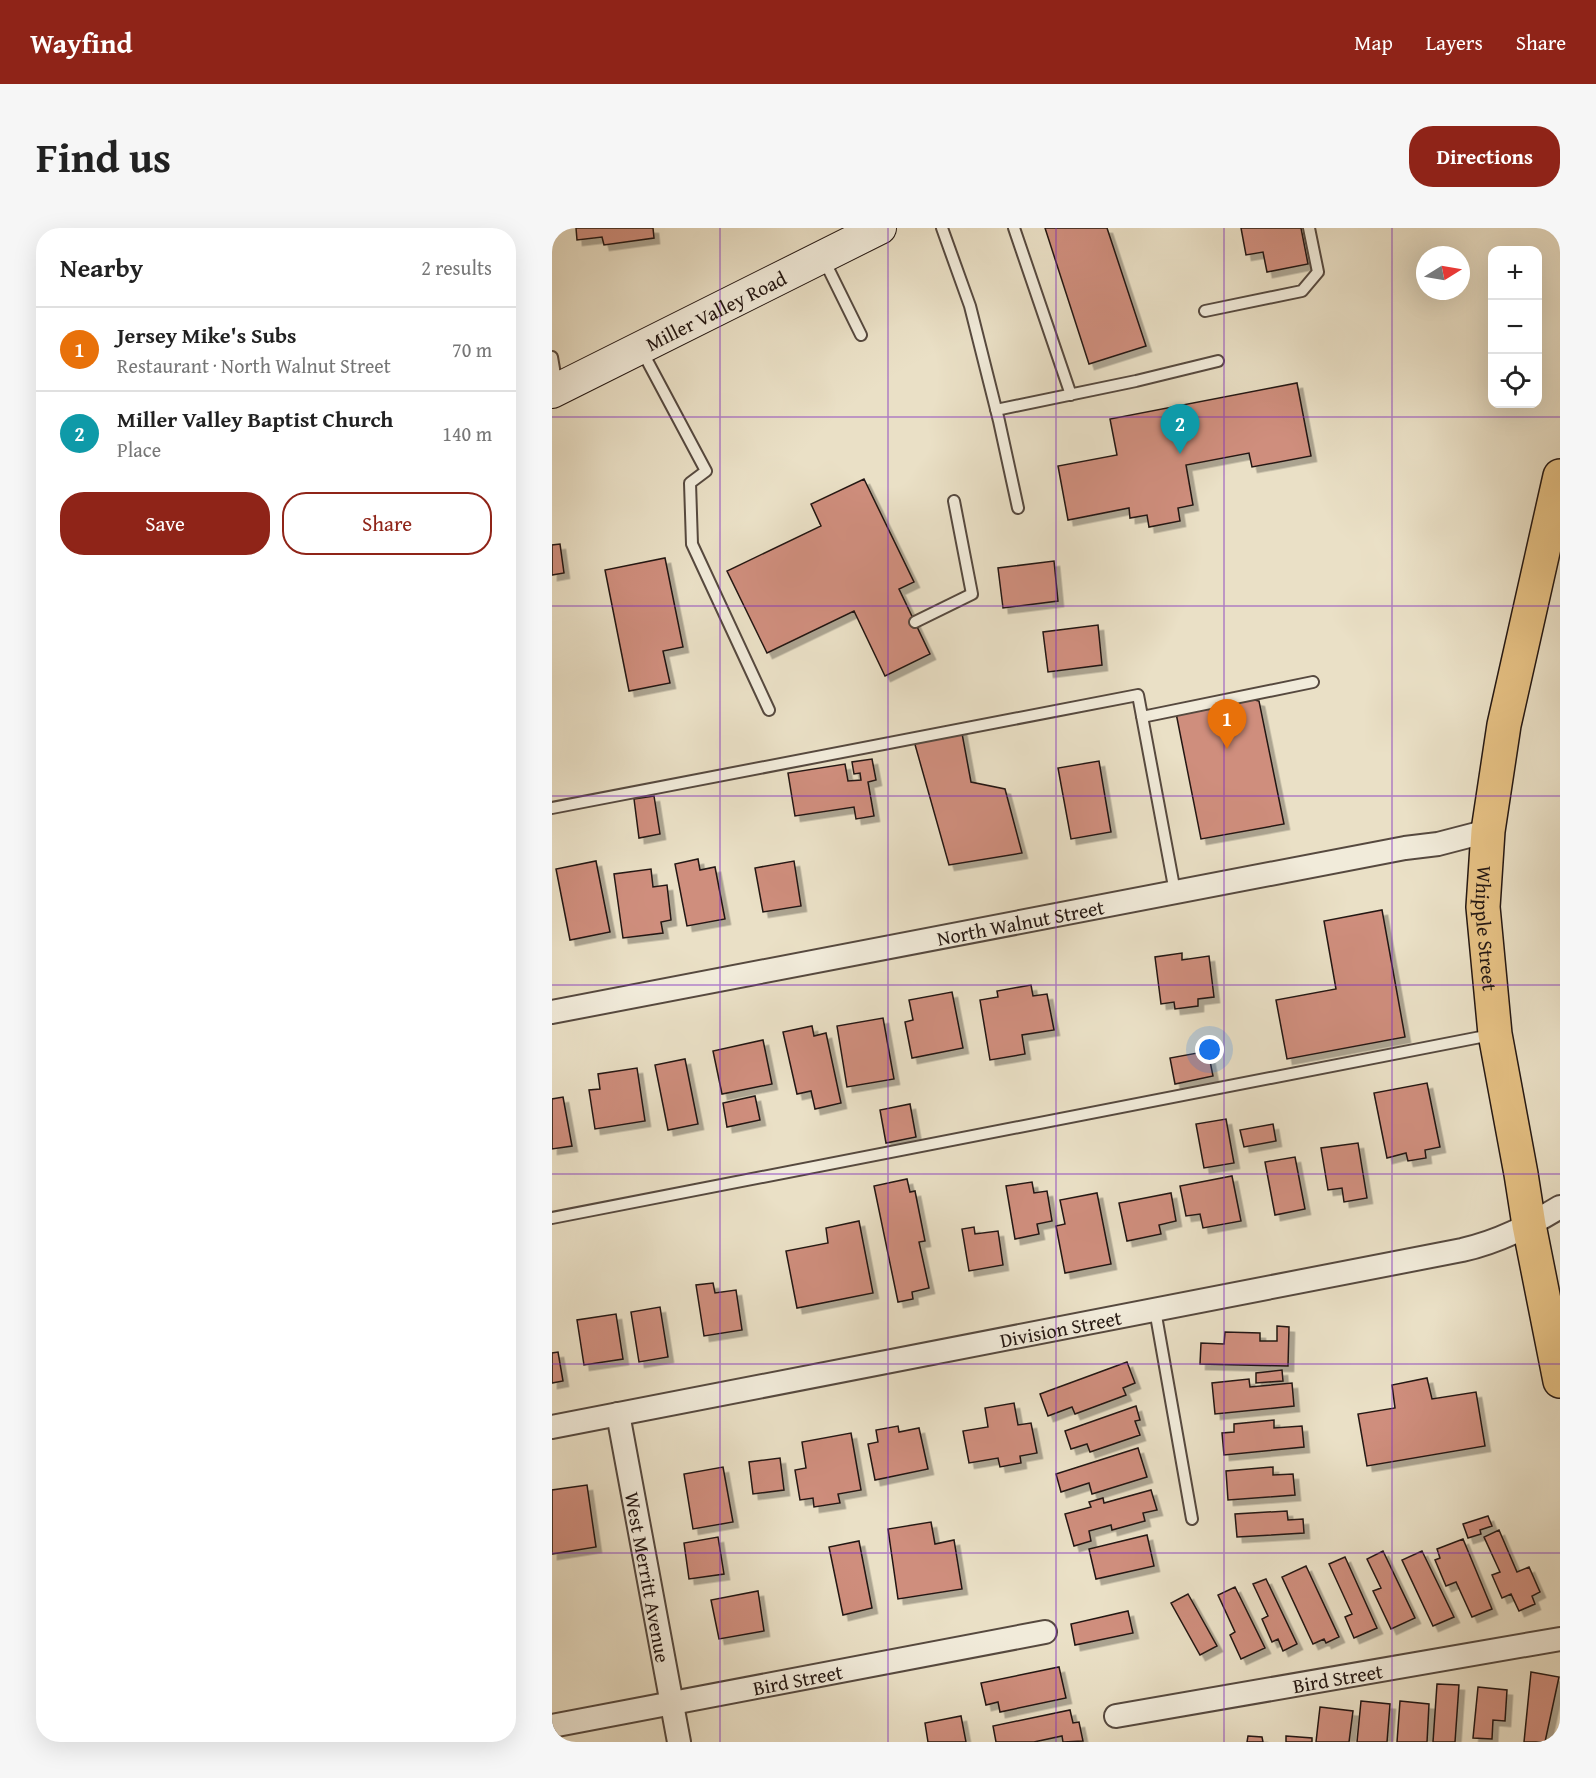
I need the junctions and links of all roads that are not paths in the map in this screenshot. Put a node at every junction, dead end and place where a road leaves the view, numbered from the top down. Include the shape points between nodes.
1 (880, 228) edge
2 (942, 228) edge
3 (1014, 228) edge
4 (1309, 228) edge
5 (822, 257) junction
6 (1205, 311) dead end
7 (861, 335) dead end
8 (640, 348) junction
9 (552, 357) edge
10 (1218, 361) dead end
11 (555, 391) edge
12 (1071, 395) junction
13 (996, 410) junction
14 (1560, 476) edge
15 (954, 501) dead end
16 (1018, 508) dead end
17 (1553, 533) edge
18 (915, 622) dead end
19 (1313, 682) dead end
20 (770, 710) dead end
21 (1142, 717) junction
22 (552, 808) edge
23 (1488, 831) junction
24 (1174, 892) junction
25 (552, 1012) edge
26 (1495, 1034) junction
27 (1560, 1207) edge
28 (552, 1218) edge
29 (1529, 1225) junction
30 (1155, 1310) junction
31 (1560, 1381) edge
32 (618, 1414) junction
33 (552, 1427) edge
34 (1192, 1519) dead end
35 (1045, 1632) dead end
36 (1560, 1639) edge
37 (671, 1702) junction
38 (1116, 1716) dead end
39 (552, 1726) edge
40 (679, 1742) edge

1 - 5 main road, Miller Valley Road
2 - 13 lane via 970,306
3 - 12 lane
4 - 6 lane via 1318,272 1302,291
5 - 7 lane
5 - 8 main road, Miller Valley Road
8 - 11 main road, Miller Valley Road
8 - 20 lane via 706,471 690,483 692,544
9 - 11 lane
10 - 12 lane
12 - 13 lane
13 - 16 lane
14 - 17 main road, Whipple Street
15 - 18 lane via 972,594
17 - 23 main road, Whipple Street via 1504,725
19 - 21 lane
21 - 22 lane via 1138,694
21 - 24 lane
23 - 24 street, North Walnut Street via 1438,844
23 - 26 main road, Whipple Street via 1483,907
24 - 25 street, North Walnut Street
26 - 28 lane
26 - 29 main road, Whipple Street
27 - 29 street, Division Street
29 - 30 street, Division Street via 1486,1245
29 - 31 main road, Whipple Street
30 - 32 street, Division Street
30 - 34 lane
32 - 33 street, Division Street
32 - 37 street, West Merritt Avenue
35 - 37 street, Bird Street
36 - 38 street, Bird Street
37 - 39 street, Bird Street
37 - 40 street, West Merritt Avenue

